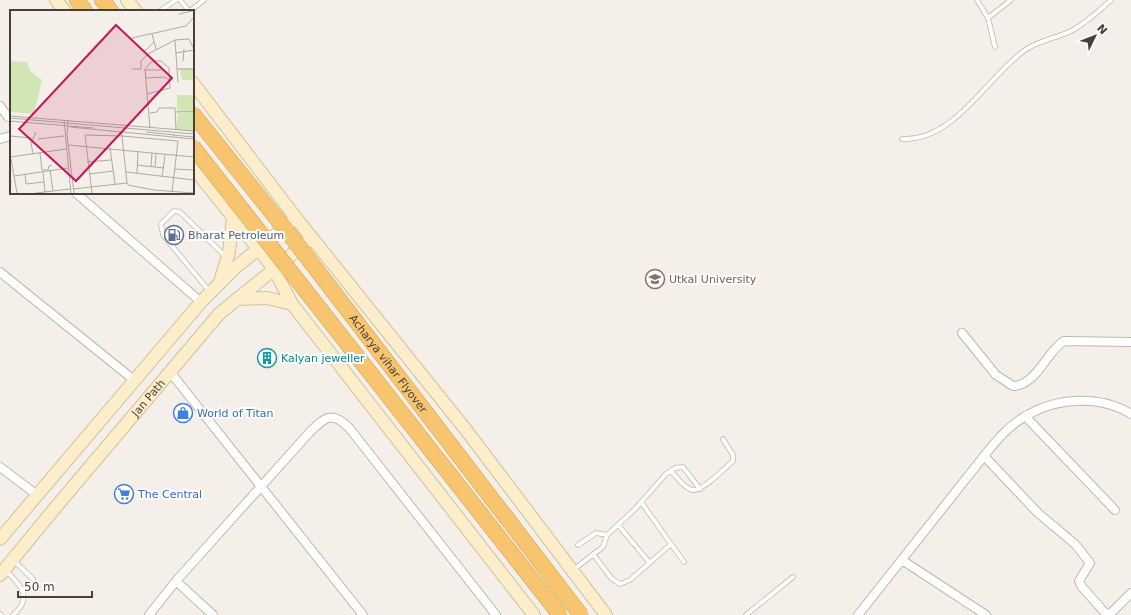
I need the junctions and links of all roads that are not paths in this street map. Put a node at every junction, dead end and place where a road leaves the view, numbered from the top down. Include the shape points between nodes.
1 (56, 0) edge
2 (77, 0) edge
3 (102, 0) edge
4 (126, 0) edge
5 (176, 0) edge
6 (180, 0) edge
7 (204, 0) edge
8 (977, 0) edge
9 (1011, 0) edge
10 (1111, 0) edge
11 (64, 10) edge
12 (85, 10) edge
13 (110, 10) edge
14 (135, 10) edge
15 (161, 10) edge
16 (188, 10) edge
17 (190, 10) edge
18 (988, 18) junction
19 (995, 47) dead end
20 (194, 84) edge
21 (0, 106) edge
22 (194, 115) edge
23 (8, 117) dead end
24 (10, 136) edge
25 (0, 139) edge
26 (902, 139) dead end
27 (194, 148) edge
28 (194, 168) edge
29 (77, 194) edge
30 (296, 218) junction
31 (233, 219) junction
32 (312, 237) junction
33 (258, 250) junction
34 (228, 258) junction
35 (274, 269) junction
36 (0, 272) edge
37 (220, 283) junction
38 (211, 292) junction
39 (237, 299) junction
40 (201, 302) junction
41 (292, 304) junction
42 (962, 333) dead end
43 (1131, 342) edge
44 (171, 373) junction
45 (134, 380) junction
46 (1131, 414) edge
47 (1025, 416) junction
48 (723, 439) dead end
49 (984, 456) junction
50 (0, 467) edge
51 (671, 470) junction
52 (261, 486) junction
53 (700, 489) junction
54 (37, 495) junction
55 (642, 502) junction
56 (1115, 510) dead end
57 (619, 526) junction
58 (607, 536) junction
59 (0, 539) edge
60 (578, 545) dead end
61 (670, 545) junction
62 (593, 554) junction
63 (12, 560) junction
64 (902, 560) junction
65 (648, 562) junction
66 (684, 562) dead end
67 (572, 570) junction
68 (2, 572) edge
69 (793, 577) dead end
70 (33, 579) dead end
71 (176, 581) junction
72 (1131, 593) edge
73 (13, 615) edge
74 (149, 615) edge
75 (213, 615) edge
76 (363, 615) edge
77 (496, 615) edge
78 (534, 615) edge
79 (560, 615) edge
80 (581, 615) edge
81 (606, 615) edge
82 (746, 615) edge
83 (858, 615) edge
84 (986, 615) edge
85 (1108, 615) edge

1 - 11 street
2 - 12 highway
3 - 13 highway
4 - 14 street
5 - 15 lane
6 - 16 lane
7 - 17 lane
8 - 18 lane
9 - 18 lane
10 - 26 lane via 1093,17 1072,30 1027,49 1010,61 979,96 946,124 926,137
18 - 19 lane
20 - 30 street
21 - 23 street
22 - 80 highway, Acharya vihar Flyover, bridge via 293,239
24 - 25 street
27 - 79 highway, Acharya vihar Flyover, bridge
28 - 31 street
29 - 40 street
30 - 32 street
30 - 33 street, Jan Path
31 - 33 street
31 - 34 street
32 - 35 street, Jan Path
32 - 67 street via 466,430
33 - 35 street
33 - 37 street, Jan Path
34 - 37 street
34 - 38 lane via 180,212 174,211 161,224 163,235
35 - 39 street, Jan Path
35 - 41 street
36 - 45 street
37 - 38 street, Jan Path
38 - 40 street, Jan Path
39 - 41 street via 267,298
39 - 44 street, Jan Path via 219,314
40 - 45 street, Jan Path
41 - 78 street
42 - 43 street via 996,375 1013,386 1030,378 1064,341
44 - 52 street
44 - 63 street, Jan Path
45 - 54 street, Jan Path
46 - 47 street via 1099,401 1077,401 1050,406
47 - 49 street
47 - 56 street
48 - 53 lane via 733,454 733,461
49 - 64 street
49 - 85 street via 1038,513 1075,544 1090,563 1079,581
50 - 54 street
51 - 53 lane via 688,488
51 - 53 lane via 683,467
51 - 55 lane
52 - 71 street
52 - 76 street
52 - 77 street via 308,433 325,419 341,419
54 - 59 street, Jan Path
55 - 57 lane
55 - 61 lane
57 - 58 lane
57 - 65 lane
58 - 60 lane via 596,533
58 - 62 lane via 603,547
61 - 65 lane
61 - 66 lane
62 - 65 lane via 612,579 620,584 630,580
62 - 67 lane
63 - 68 street, Jan Path
63 - 70 lane
64 - 83 street
64 - 84 street
67 - 81 street
68 - 73 lane via 21,586 24,593 22,604
69 - 82 lane
71 - 74 street
71 - 75 street
72 - 85 street

